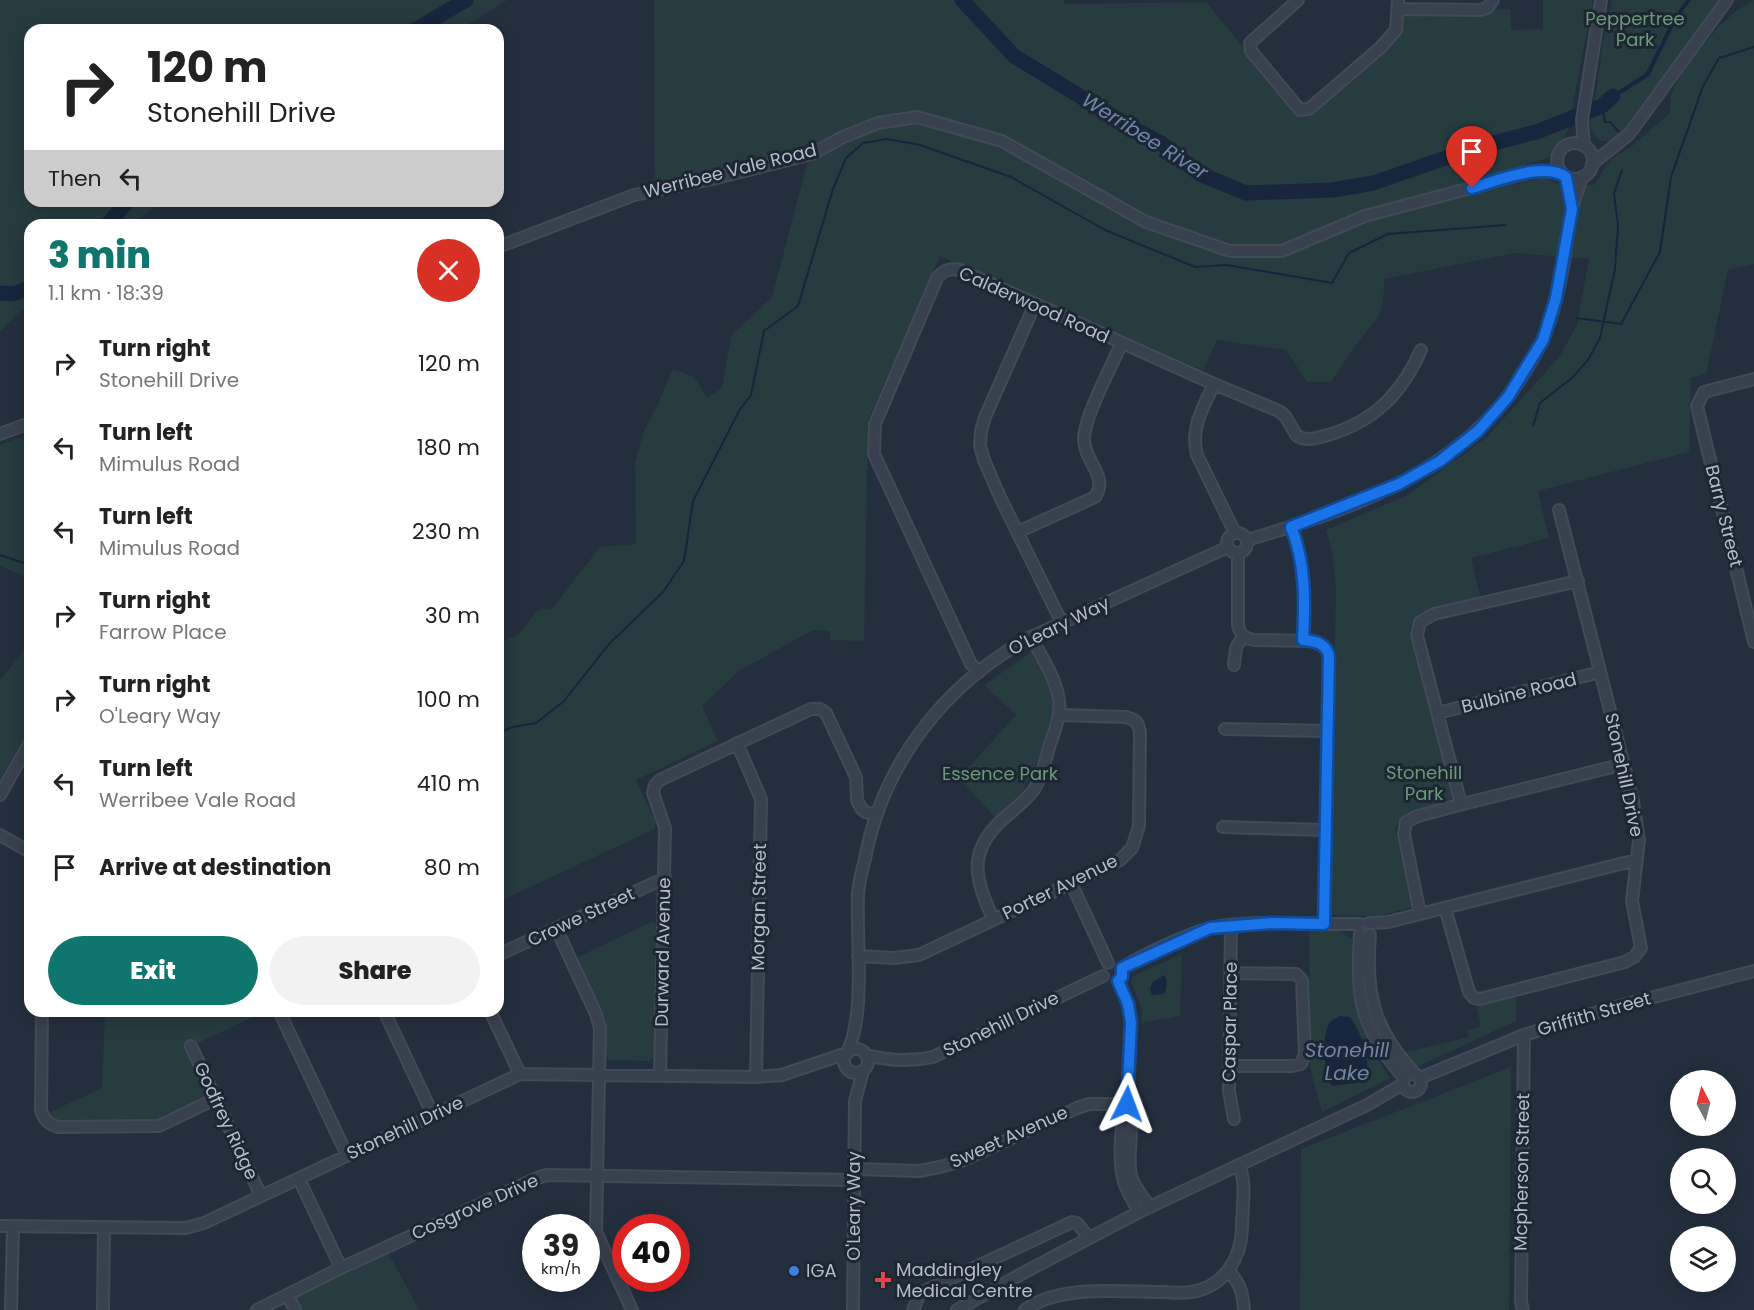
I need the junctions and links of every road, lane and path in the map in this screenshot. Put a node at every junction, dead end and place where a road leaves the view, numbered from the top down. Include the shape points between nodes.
1 (1298, 0) edge
2 (1493, 0) edge
3 (1600, 0) edge
4 (1726, 0) edge
5 (1398, 5) edge
6 (1582, 120) junction
7 (1568, 145) junction
8 (1586, 148) junction
9 (1609, 148) junction
10 (1558, 156) junction
11 (1592, 164) junction
12 (1535, 171) junction
13 (1564, 175) junction
14 (1582, 177) junction
15 (1572, 209) junction
16 (504, 244) edge
17 (1035, 304) junction
18 (1121, 344) junction
19 (1421, 350) dead end
20 (1754, 379) edge
21 (1214, 384) junction
22 (24, 425) edge
23 (0, 434) edge
24 (1559, 510) dead end
25 (1291, 527) junction
26 (1018, 532) junction
27 (1235, 533) junction
28 (1247, 540) junction
29 (1233, 550) junction
30 (1578, 581) junction
31 (1062, 623) junction
32 (1243, 636) junction
33 (1031, 637) junction
34 (1303, 640) junction
35 (1754, 642) edge
36 (1234, 665) dead end
37 (979, 672) junction
38 (1600, 672) junction
39 (1438, 713) junction
40 (1059, 715) junction
41 (1225, 729) dead end
42 (1328, 731) junction
43 (737, 743) junction
44 (24, 753) edge
45 (1624, 764) junction
46 (0, 795) edge
47 (1461, 804) junction
48 (876, 815) junction
49 (1223, 828) dead end
50 (1325, 830) junction
51 (0, 835) edge
52 (24, 849) edge
53 (1636, 860) junction
54 (665, 878) junction
55 (1071, 883) junction
56 (1445, 908) junction
57 (1420, 914) junction
58 (993, 919) junction
59 (1324, 924) junction
60 (1231, 926) junction
61 (556, 928) junction
62 (1365, 930) junction
63 (504, 952) edge
64 (858, 956) junction
65 (1108, 963) junction
66 (1122, 968) junction
67 (1754, 971) edge
68 (1231, 973) junction
69 (1102, 976) junction
70 (1118, 981) junction
71 (857, 1015) junction
72 (42, 1017) edge
73 (282, 1017) edge
74 (387, 1017) edge
75 (493, 1017) edge
76 (1524, 1035) junction
77 (191, 1046) dead end
78 (847, 1053) junction
79 (866, 1054) junction
80 (896, 1061) junction
81 (818, 1062) junction
82 (1230, 1066) junction
83 (846, 1069) junction
84 (864, 1070) junction
85 (519, 1074) junction
86 (600, 1075) junction
87 (660, 1076) junction
88 (756, 1077) junction
89 (1412, 1081) junction
90 (215, 1099) junction
91 (855, 1101) junction
92 (1127, 1107) junction
93 (433, 1115) junction
94 (1234, 1119) dead end
95 (347, 1155) junction
96 (1234, 1167) junction
97 (854, 1174) junction
98 (597, 1175) junction
99 (299, 1179) junction
100 (261, 1196) junction
101 (1150, 1207) junction
102 (1139, 1212) junction
103 (0, 1226) edge
104 (13, 1226) junction
105 (104, 1228) junction
106 (1089, 1238) junction
107 (341, 1268) junction
108 (1229, 1271) junction
109 (288, 1296) junction
110 (974, 1299) junction
111 (11, 1310) edge
112 (103, 1310) edge
113 (257, 1310) edge
114 (295, 1310) edge
115 (632, 1310) edge
116 (853, 1310) edge
117 (913, 1310) edge
118 (948, 1310) edge
119 (957, 1310) edge
120 (1026, 1310) edge
121 (1244, 1310) edge
122 (1523, 1310) edge

1 - 5 street via 1249,46 1304,111 1396,30
2 - 5 street via 1480,10
3 - 6 street
4 - 9 street via 1630,134
6 - 7 street
6 - 8 street
7 - 8 street
7 - 10 street
8 - 9 street
8 - 11 street
9 - 11 street
10 - 12 street, Werribee Vale Road
10 - 13 street
11 - 14 street
12 - 13 street, Werribee Vale Road
12 - 16 street, Werribee Vale Road via 1365,216 1282,251 1230,250 1146,222 1002,141 917,117 878,123 812,154 634,195
13 - 14 street via 1572,179
13 - 15 street
14 - 15 street
15 - 25 street via 1556,298 1543,340 1508,397 1478,431 1440,461 1399,484
17 - 18 street, Calderwood Road
17 - 26 street via 981,431 984,460
17 - 37 street, Calderwood Road via 960,270 942,272 875,424 874,454 878,465 971,664
18 - 21 street, Calderwood Road
18 - 26 street via 1085,427 1085,447 1100,480 1099,491 1095,497
19 - 21 street, Calderwood Road via 1405,382 1366,420 1310,440 1301,439 1279,411
20 - 35 street, Barry Street via 1704,392 1697,406
21 - 27 street via 1197,420 1195,444
22 - 23 street
24 - 30 street, Stonehill Drive
25 - 28 street
25 - 34 street via 1302,563
26 - 31 street
27 - 28 street via 1243,534
27 - 29 street via 1228,540
28 - 29 street via 1246,548
29 - 31 street, O'Leary Way
29 - 32 street via 1238,625
30 - 38 street, Stonehill Drive
30 - 39 street via 1434,614 1420,622 1417,635
31 - 33 street, O'Leary Way
32 - 34 street via 1254,640
32 - 36 street via 1236,648
33 - 37 street, O'Leary Way
33 - 40 street via 1055,686
34 - 42 street via 1316,642 1328,651
37 - 48 street, O'Leary Way via 927,721 900,759
38 - 39 street, Bulbine Road
38 - 45 street, Stonehill Drive
39 - 47 street
40 - 55 street, Porter Avenue via 1134,719 1140,732 1138,826 1132,848 1120,860
40 - 58 street via 1035,787 995,827 979,855 977,877
41 - 42 street
42 - 50 street
43 - 48 street via 811,709 819,709 826,713 856,777 861,808
43 - 54 street, Durward Avenue via 655,785 655,803 665,828
43 - 88 street, Morgan Street via 761,799
44 - 46 street
45 - 47 street
45 - 53 street, Stonehill Drive via 1639,840
47 - 57 street via 1406,822 1404,834
48 - 64 street, O'Leary Way via 858,893
49 - 50 street
50 - 59 street
51 - 52 street
53 - 56 street, Stonehill Drive
53 - 56 street via 1632,901 1641,948 1634,957 1485,998 1474,998 1469,992
54 - 61 street, Crowe Street
54 - 87 street, Durward Avenue
55 - 58 street, Porter Avenue
55 - 65 street
56 - 57 street, Stonehill Drive
57 - 62 street, Stonehill Drive
58 - 64 street, Porter Avenue via 919,955
59 - 60 street, Stonehill Drive
59 - 62 street, Stonehill Drive
60 - 66 street, Stonehill Drive via 1196,933
60 - 68 street, Caspar Place
61 - 63 street, Crowe Street
61 - 86 street via 599,1021
62 - 89 street via 1358,968 1368,1027 1379,1047
64 - 71 street, O'Leary Way
65 - 66 street
65 - 69 street
66 - 70 street
67 - 76 street, Griffith Street
68 - 82 street, Caspar Place
68 - 82 street via 1300,977 1305,1054 1298,1065
69 - 70 street via 1107,981
69 - 80 street, Stonehill Drive via 933,1057
70 - 92 street via 1131,1023
71 - 78 street
71 - 79 street
72 - 90 street via 41,1110 50,1124 159,1126
73 - 95 street
74 - 93 street
75 - 85 street
76 - 89 street, Griffith Street
76 - 122 street, Mcpherson Street
77 - 90 street, Godfrey Ridge
78 - 79 street via 855,1049
78 - 81 street, Stonehill Drive
78 - 83 street
79 - 80 street
79 - 84 street
80 - 84 street
81 - 83 street
81 - 88 street, Stonehill Drive via 782,1075
82 - 94 street, Caspar Place
83 - 84 street via 856,1073
83 - 91 street
84 - 91 street
85 - 86 street, Stonehill Drive
85 - 93 street, Stonehill Drive
86 - 87 street, Stonehill Drive
86 - 98 street
87 - 88 street, Stonehill Drive
89 - 96 street, Griffith Street
90 - 100 street, Godfrey Ridge
91 - 97 street, O'Leary Way
92 - 97 street, Sweet Avenue via 1089,1104 962,1161 940,1167
92 - 101 street via 1130,1173
92 - 102 street via 1122,1118 1121,1166 1127,1190
93 - 95 street, Stonehill Drive
95 - 99 street, Stonehill Drive
96 - 101 street, Griffith Street
96 - 108 street via 1244,1184 1242,1245
97 - 98 street, Cosgrove Drive
97 - 116 street, O'Leary Way
98 - 107 street, Cosgrove Drive via 537,1178
98 - 115 street via 596,1232
99 - 100 street, Stonehill Drive
99 - 107 street
100 - 105 street, Stonehill Drive via 186,1228
101 - 102 street, Griffith Street
102 - 106 street, Griffith Street
103 - 104 street, Stonehill Drive
104 - 105 street, Stonehill Drive
104 - 111 street
105 - 112 street
106 - 110 street, Griffith Street
106 - 117 street via 1072,1222 920,1293
107 - 109 street, Cosgrove Drive
108 - 120 street via 1212,1286 1191,1292 1054,1296
108 - 121 street via 1244,1294
109 - 113 street, Cosgrove Drive
109 - 114 street
110 - 118 street, Griffith Street
110 - 119 street, Griffith Street

